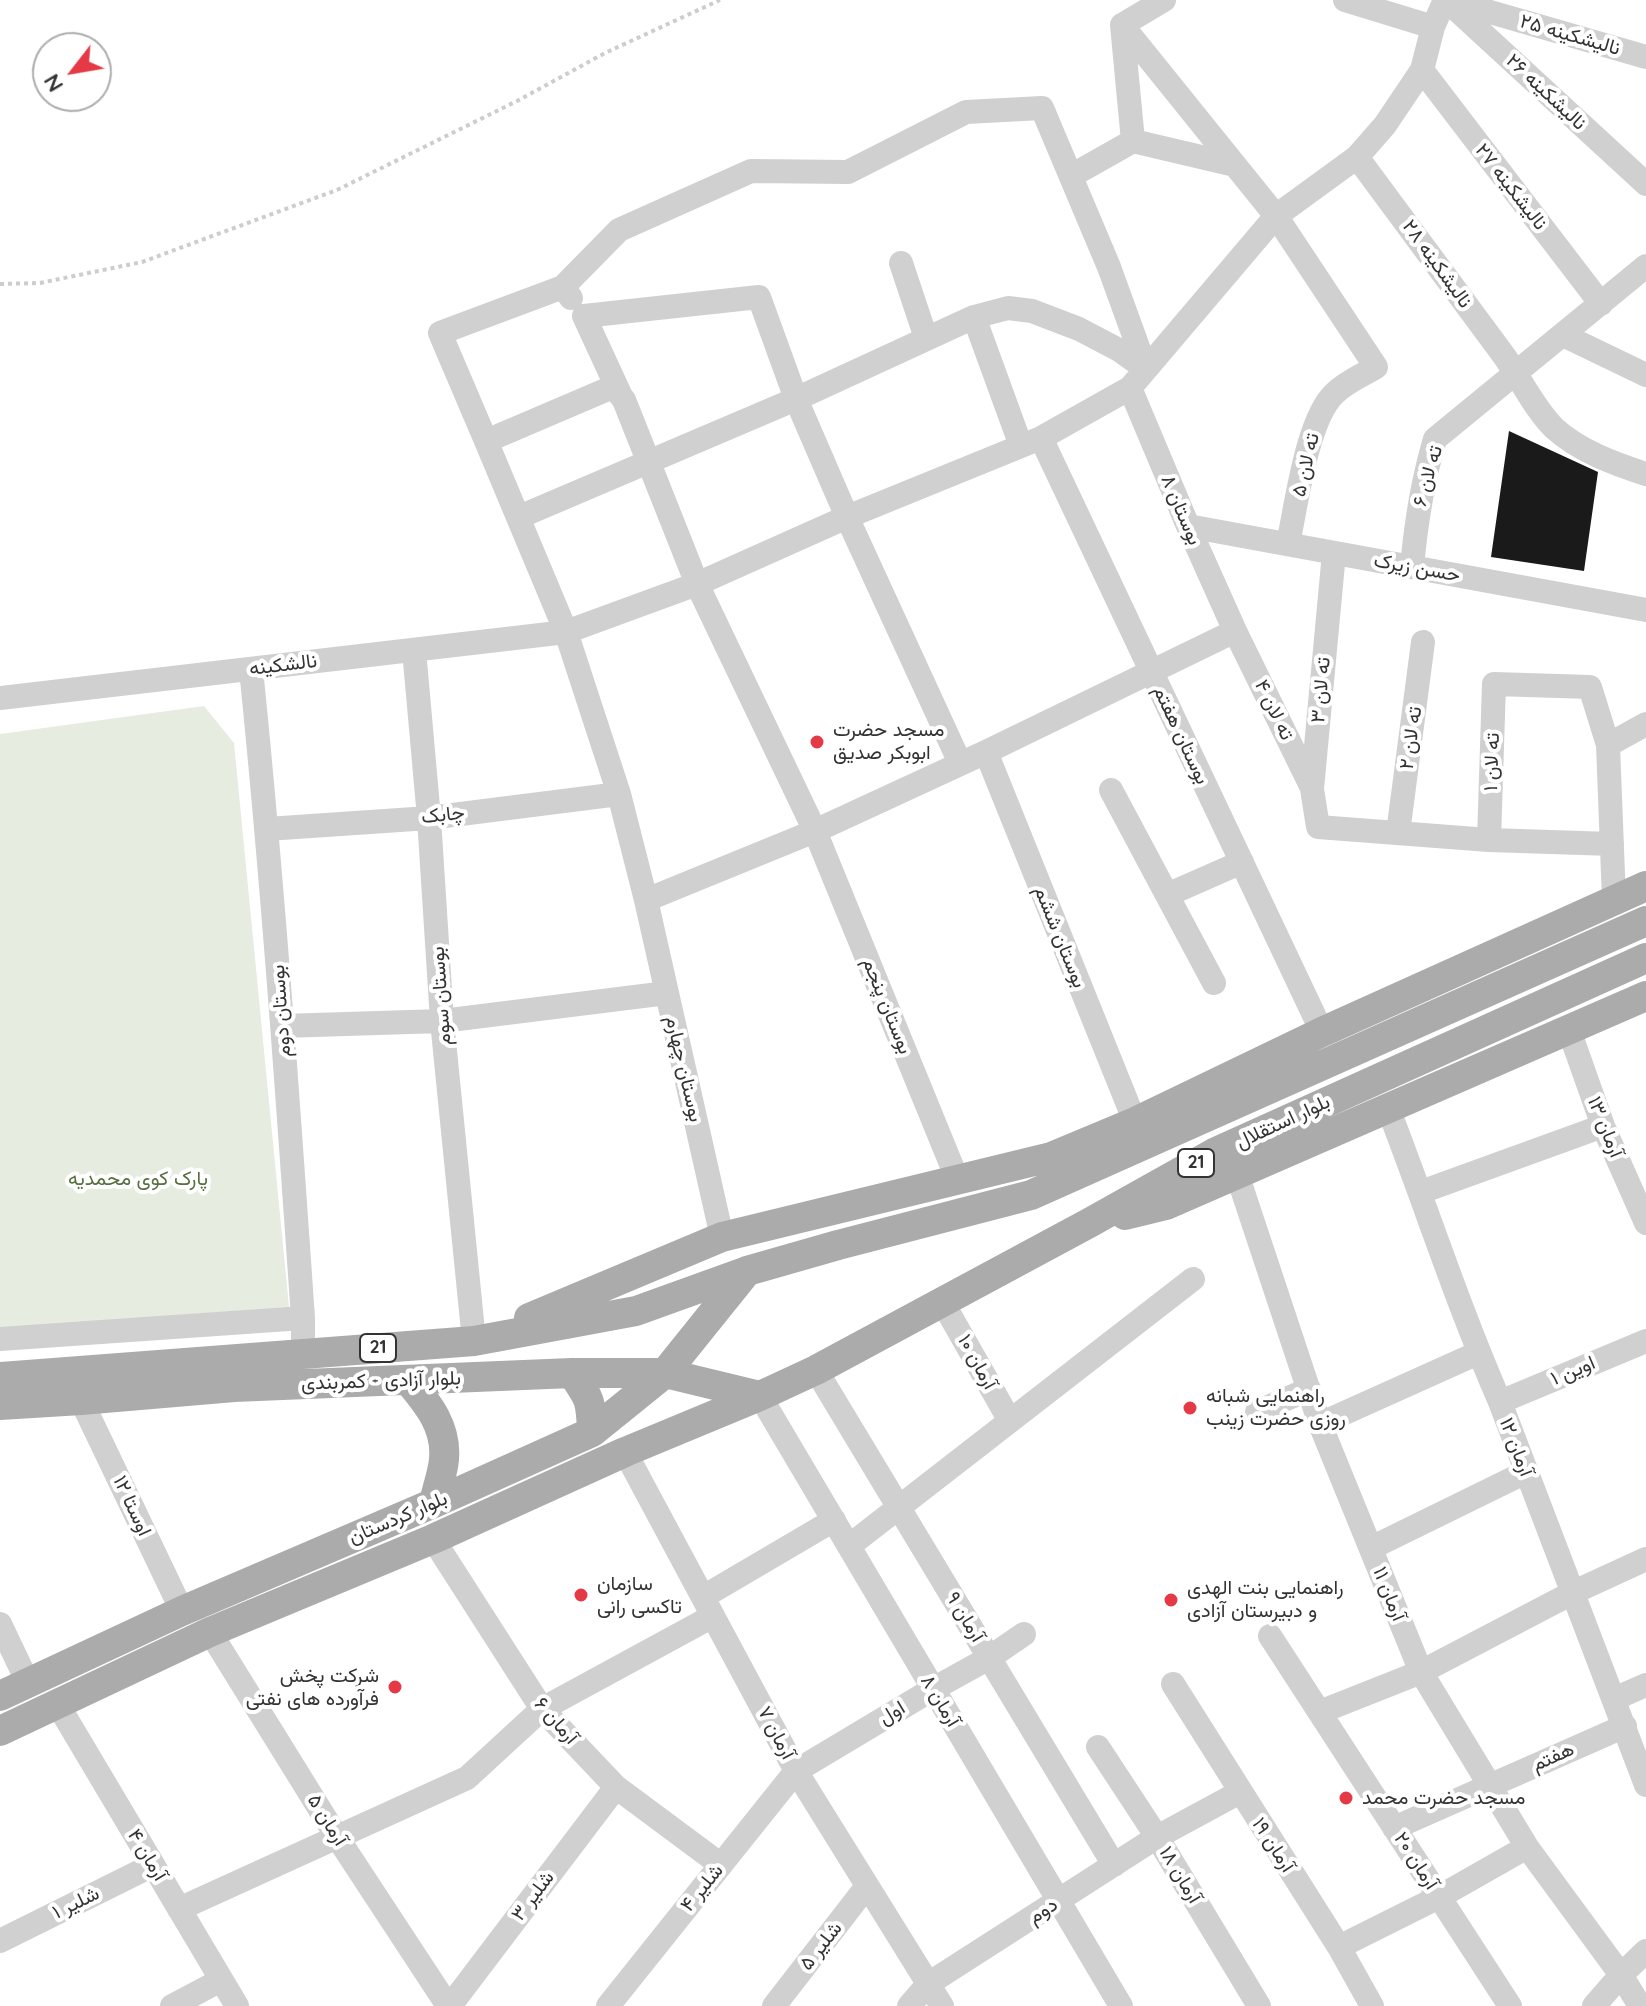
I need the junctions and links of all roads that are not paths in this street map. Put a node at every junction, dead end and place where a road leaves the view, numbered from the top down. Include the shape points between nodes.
1 (1164, 0) edge
2 (1345, 0) edge
3 (1446, 0) edge
4 (1122, 25) junction
5 (1433, 27) junction
6 (1646, 57) edge
7 (1422, 70) junction
8 (1133, 141) junction
9 (1357, 157) junction
10 (1235, 165) junction
11 (1071, 176) junction
12 (1646, 184) edge
13 (1276, 216) junction
14 (901, 263) dead end
15 (1646, 266) edge
16 (563, 287) junction
17 (1601, 304) junction
18 (584, 316) junction
19 (974, 317) junction
20 (1563, 335) junction
21 (926, 338) junction
22 (1146, 369) junction
23 (1516, 372) junction
24 (1646, 375) edge
25 (1130, 388) junction
26 (620, 394) junction
27 (796, 399) junction
28 (1031, 442) junction
29 (489, 448) junction
30 (648, 462) junction
31 (1646, 474) edge
32 (519, 517) junction
33 (847, 517) junction
34 (1188, 526) junction
35 (1288, 544) junction
36 (1334, 553) junction
37 (1412, 567) junction
38 (697, 584) junction
39 (1646, 610) edge
40 (1235, 631) junction
41 (566, 632) junction
42 (1423, 642) dead end
43 (414, 650) junction
44 (251, 669) junction
45 (1151, 671) junction
46 (0, 698) edge
47 (1646, 724) edge
48 (1608, 745) junction
49 (986, 752) junction
50 (960, 763) junction
51 (1312, 789) junction
52 (1111, 790) dead end
53 (619, 794) junction
54 (429, 818) junction
55 (267, 829) junction
56 (815, 831) junction
57 (1398, 833) junction
58 (1489, 840) junction
59 (1612, 844) junction
60 (1242, 862) junction
61 (1646, 886) edge
62 (1167, 895) junction
63 (646, 900) junction
64 (1614, 900) junction
65 (1646, 921) edge
66 (1646, 958) edge
67 (1214, 983) dead end
68 (667, 993) junction
69 (1646, 996) edge
70 (442, 1021) junction
71 (282, 1026) junction
72 (1569, 1030) junction
73 (1322, 1032) junction
74 (1388, 1108) junction
75 (1135, 1122) junction
76 (1603, 1126) junction
77 (1237, 1174) junction
78 (958, 1181) junction
79 (1421, 1192) junction
80 (1091, 1222) junction
81 (1646, 1223) edge
82 (722, 1237) junction
83 (747, 1271) junction
84 (1193, 1279) dead end
85 (943, 1303) junction
86 (303, 1318) junction
87 (0, 1339) edge
88 (474, 1341) junction
89 (1646, 1341) edge
90 (303, 1353) junction
91 (1478, 1353) junction
92 (816, 1370) junction
93 (572, 1373) junction
94 (665, 1373) junction
95 (0, 1377) edge
96 (408, 1380) junction
97 (1309, 1389) junction
98 (760, 1396) junction
99 (81, 1400) junction
100 (1500, 1402) junction
101 (0, 1405) edge
102 (1257, 1412) dead end
103 (1010, 1421) junction
104 (1320, 1424) junction
105 (592, 1432) junction
106 (625, 1452) junction
107 (1526, 1472) junction
108 (434, 1503) junction
109 (899, 1507) junction
110 (834, 1520) junction
111 (433, 1539) junction
112 (849, 1546) junction
113 (1371, 1548) junction
114 (1646, 1559) edge
115 (1572, 1593) junction
116 (708, 1606) junction
117 (182, 1611) junction
118 (0, 1624) edge
119 (210, 1632) junction
120 (1024, 1634) dead end
121 (1270, 1636) dead end
122 (989, 1658) junction
123 (1421, 1672) junction
124 (28, 1683) junction
125 (1173, 1684) dead end
126 (1646, 1685) edge
127 (933, 1689) junction
128 (0, 1696) edge
129 (1614, 1699) junction
130 (58, 1705) junction
131 (542, 1709) junction
132 (1320, 1712) junction
133 (1625, 1726) junction
134 (0, 1731) edge
135 (1098, 1747) dead end
136 (796, 1771) junction
137 (1491, 1785) junction
138 (1646, 1785) edge
139 (616, 1787) junction
140 (1240, 1792) junction
141 (1394, 1828) junction
142 (337, 1837) junction
143 (1157, 1837) junction
144 (1527, 1847) junction
145 (153, 1865) junction
146 (721, 1865) junction
147 (1114, 1865) junction
148 (867, 1886) junction
149 (1439, 1897) junction
150 (1059, 1901) junction
151 (179, 1909) junction
152 (0, 1941) edge
153 (1339, 1947) junction
154 (1646, 1951) edge
155 (1621, 1975) junction
156 (221, 1980) junction
157 (928, 1984) junction
158 (172, 2006) edge
159 (237, 2006) edge
160 (449, 2006) edge
161 (608, 2006) edge
162 (774, 2006) edge
163 (909, 2006) edge
164 (942, 2006) edge
165 (1121, 2006) edge
166 (1259, 2006) edge
167 (1372, 2006) edge
168 (1510, 2006) edge
169 (1594, 2006) edge
170 (1640, 2006) edge

1 - 4 street
2 - 5 street
3 - 5 street
3 - 6 street, نالیشکینه ۲۵
3 - 12 street, نالیشکینه ۲۶
4 - 8 street
4 - 10 street
5 - 7 street
7 - 9 street
7 - 17 street, نالیشکینه ۲۷
8 - 10 street
8 - 11 street
9 - 13 street
9 - 23 street, نالیشکینه ۲۸
10 - 13 street
11 - 16 street via 1042,108 966,112 848,172 751,171 619,230
11 - 22 street
13 - 22 street
13 - 35 street, ته لان ۵ via 1376,367 1335,392 1322,409 1312,432
14 - 21 street
15 - 17 street, ته لان ۶
16 - 18 street, بوستان پنجم
16 - 29 street, بوستان چهارم via 440,333
17 - 20 street, ته لان ۶
18 - 26 street, بوستان پنجم
18 - 27 street via 759,297
19 - 21 street
19 - 22 street via 1008,308 1032,311 1092,336
19 - 28 street, بوستان هفتم
20 - 23 street, ته لان ۶
20 - 24 street
21 - 27 street
22 - 25 street
23 - 31 street, نالیشکینه ۲۸ via 1540,411 1573,442
23 - 37 street, ته لان ۶ via 1435,439 1424,473
25 - 28 street, نالشکینه
25 - 34 street, بوستان ۸
26 - 29 street via 608,389 491,439
26 - 30 street, بوستان پنجم
27 - 30 street
27 - 33 street
28 - 33 street, نالشکینه
28 - 45 street, بوستان هفتم
29 - 32 street, بوستان چهارم
30 - 32 street
30 - 38 street, بوستان پنجم
32 - 41 street, بوستان چهارم
33 - 38 street, نالشکینه
33 - 50 street
34 - 35 street, حسن زیرک
34 - 40 street, بوستان ۸
35 - 36 street, حسن زیرک
36 - 37 street, حسن زیرک
36 - 51 street, ته لان ۳
37 - 39 street, حسن زیرک
38 - 41 street, نالشکینه
38 - 56 street, بوستان پنجم
40 - 45 street
40 - 51 street, ته لان ۴
41 - 43 street, نالشکینه
41 - 53 street, بوستان چهارم
42 - 57 street, ته لان ۲
43 - 44 street, نالشکینه
43 - 54 street, بوستان سوم
44 - 46 street, نالشکینه
44 - 55 street, بوستان دوم
45 - 49 street
45 - 60 street, بوستان هفتم
47 - 48 street
48 - 58 street, ته لان ۱ via 1590,687 1494,684
48 - 59 street
49 - 50 street
49 - 75 street, بوستان ششم
50 - 56 street
51 - 57 street, ته لان ۳ via 1318,827
52 - 62 street
53 - 54 street, چابک
53 - 63 street, بوستان چهارم
54 - 55 street, چابک
54 - 70 street, بوستان سوم
55 - 71 street, بوستان دوم
56 - 63 street
56 - 78 street, بوستان پنجم
57 - 58 street
58 - 59 street
59 - 64 street
60 - 62 street
60 - 73 street, بوستان هفتم
61 - 64 main road
62 - 67 street
63 - 68 street, بوستان چهارم
64 - 73 main road
65 - 83 main road, بلوار استقلال / 21 via 1031,1195
66 - 80 main road, بلوار استقلال / 21 via 1214,1153
68 - 70 street
68 - 82 street, بوستان چهارم
69 - 72 main road
70 - 71 street
70 - 88 street, بوستان سوم
71 - 86 street, بوستان دوم
72 - 74 main road
72 - 76 street, آرمان ۱۳
73 - 75 main road
74 - 77 main road
74 - 79 street, آرمان ۱۲
75 - 78 main road via 1051,1157
76 - 79 street
76 - 81 street, آرمان ۱۳
77 - 80 main road via 1166,1205
77 - 97 street, آرمان ۱۱
78 - 82 main road
79 - 91 street, آرمان ۱۲
80 - 85 main road, بلوار استقلال / 21
82 - 88 main road
83 - 88 main road, بلوار آزادی - کمربندی / 21 via 636,1311
83 - 94 main road, بلوار کردستان
84 - 103 street
85 - 92 main road, بلوار استقلال / 21
85 - 103 street, آرمان ۱۰
86 - 87 street
86 - 90 street, بوستان دوم
88 - 90 main road, بلوار آزادی - کمربندی / 21
89 - 100 street, اوین ۱
90 - 95 main road, بلوار آزادی - کمربندی / 21
91 - 100 street, آرمان ۱۲
91 - 104 street
92 - 98 main road, بلوار استقلال / 21
92 - 109 street, آرمان ۹
93 - 94 main road, بلوار آزادی - کمربندی
93 - 96 main road, بلوار آزادی - کمربندی
93 - 105 main road via 588,1397
94 - 98 main road, بلوار آزادی - کمربندی
94 - 105 main road, بلوار کردستان
96 - 99 main road, بلوار آزادی - کمربندی
96 - 108 main road via 431,1407 441,1432 444,1458
97 - 102 street
97 - 104 street, آرمان ۱۱
98 - 106 main road, بلوار کردستان
98 - 110 street, آرمان ۸
99 - 101 main road, بلوار آزادی - کمربندی
99 - 117 street, اوستا ۱۲
100 - 107 street, آرمان ۱۲
103 - 109 street
104 - 113 street, آرمان ۱۱
105 - 108 main road, بلوار کردستان
106 - 111 main road, بلوار کردستان
106 - 116 street, آرمان ۷
107 - 113 street
107 - 115 street, آرمان ۱۲
108 - 117 main road, بلوار کردستان
109 - 112 street
109 - 122 street, آرمان ۹
110 - 112 street, آرمان ۸
110 - 116 street
111 - 119 main road, بلوار کردستان
111 - 131 street, آرمان ۶
112 - 127 street, آرمان ۸
113 - 123 street, آرمان ۱۱
114 - 115 street
115 - 123 street
115 - 129 street, آرمان ۱۲
116 - 131 street
116 - 136 street, آرمان ۷
117 - 124 main road, بلوار کردستان
118 - 124 street
119 - 130 main road, بلوار کردستان
119 - 142 street, آرمان ۵
120 - 122 street, اول
121 - 132 street, آرمان ۲۰
122 - 127 street, اول
122 - 147 street, آرمان ۹
123 - 132 street
123 - 137 street, آرمان ۱۱
124 - 128 main road, بلوار کردستان
125 - 140 street, آرمان ۱۹
126 - 129 street
127 - 136 street, اول
127 - 150 street, آرمان ۸
129 - 133 street, آرمان ۱۲
130 - 134 main road, بلوار کردستان
130 - 145 street, آرمان ۴
131 - 139 street, آرمان ۶
131 - 142 street via 467,1778
132 - 141 street, آرمان ۲۰
133 - 137 street, هفتم
133 - 138 street, آرمان ۱۲
135 - 143 street, آرمان ۱۸
136 - 146 street, شلیر ۴
136 - 148 street, آرمان ۷
137 - 141 street, هفتم
137 - 144 street, آرمان ۱۱
139 - 146 street, آرمان ۶
139 - 160 street, شلیر ۳
140 - 143 street, دوم
140 - 153 street, آرمان ۱۹
141 - 149 street, آرمان ۲۰
142 - 151 street
142 - 160 street, آرمان ۵
143 - 147 street, دوم
143 - 166 street, آرمان ۱۸
144 - 149 street
144 - 155 street, آرمان ۱۱
145 - 151 street, آرمان ۴
145 - 152 street, شلیر ۱
146 - 161 street, شلیر ۴
147 - 150 street, دوم
148 - 157 street, آرمان ۷
148 - 162 street, شلیر ۵
149 - 153 street
149 - 168 street, آرمان ۲۰
150 - 157 street, دوم
150 - 165 street, آرمان ۸
151 - 156 street, آرمان ۴
153 - 167 street, آرمان ۱۹
154 - 155 street
155 - 169 street
155 - 170 street, آرمان ۱۱
156 - 158 street
156 - 159 street, آرمان ۴
157 - 163 street, دوم
157 - 164 street, آرمان ۷

